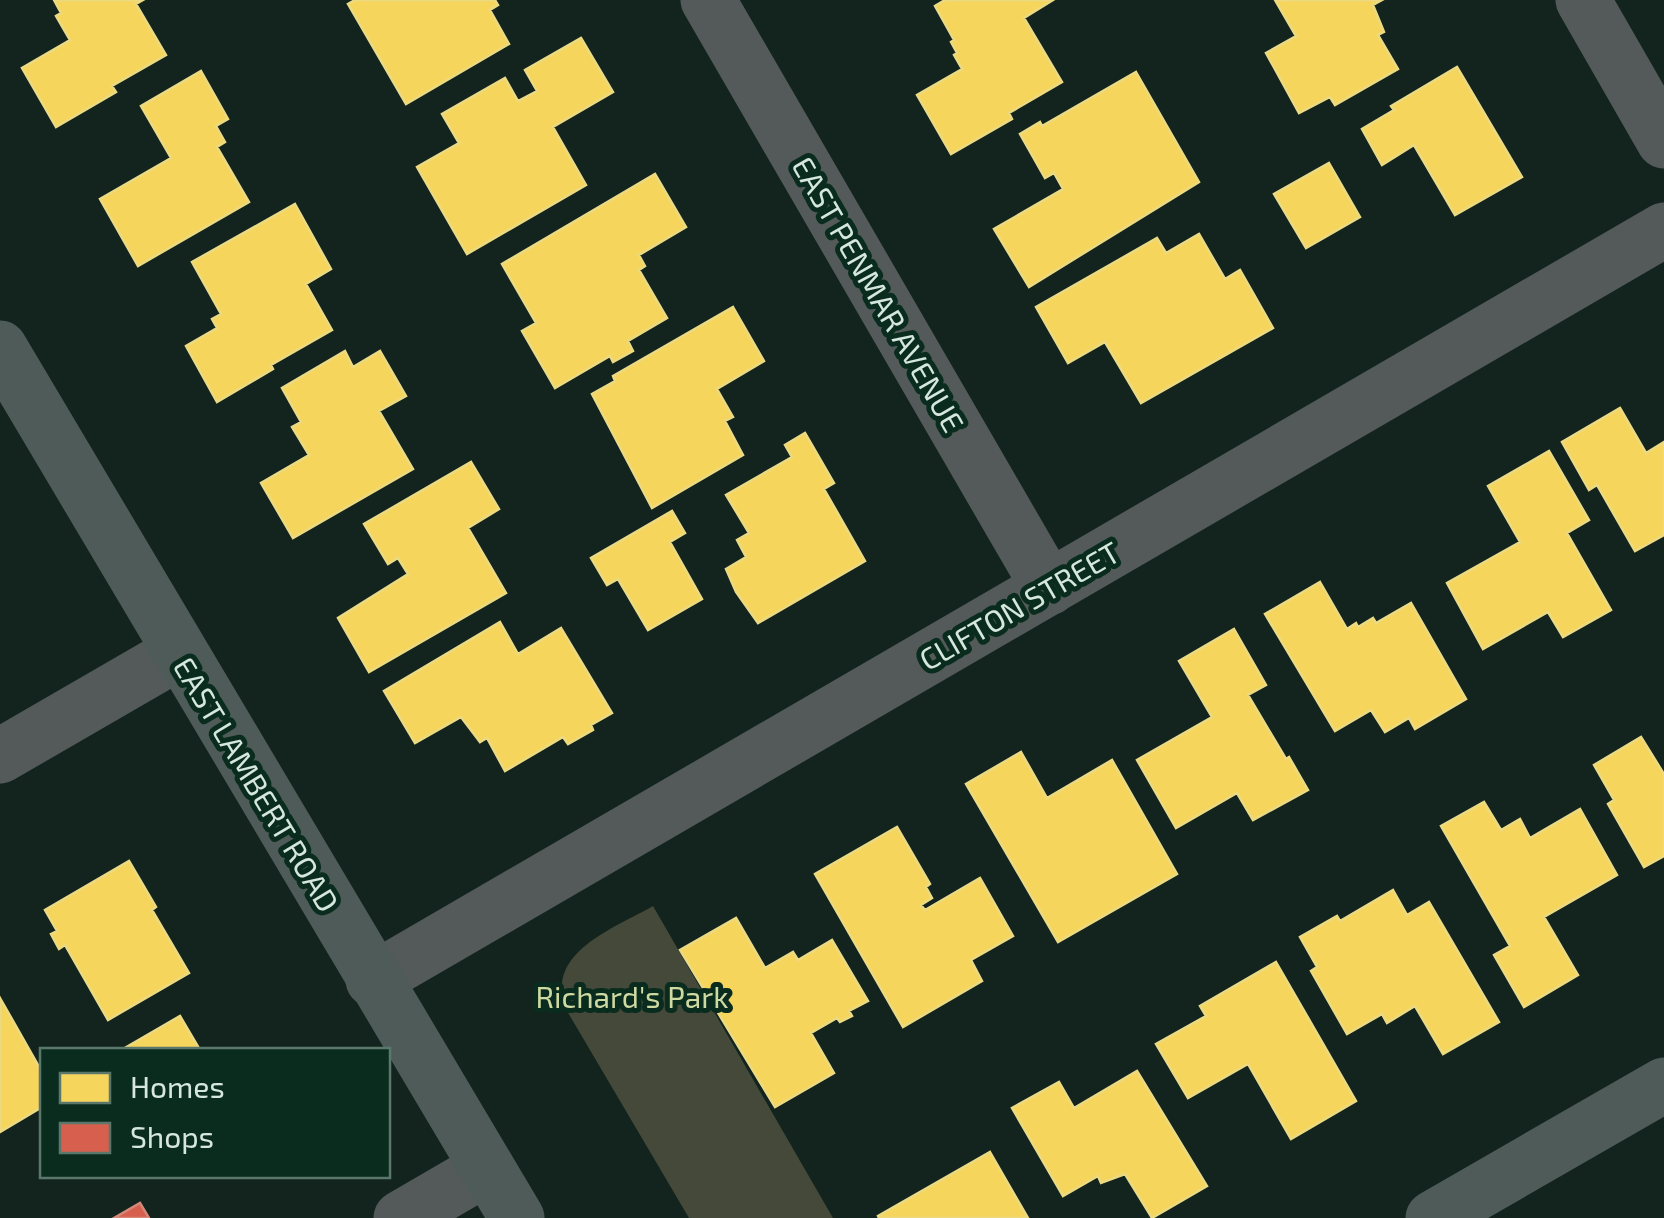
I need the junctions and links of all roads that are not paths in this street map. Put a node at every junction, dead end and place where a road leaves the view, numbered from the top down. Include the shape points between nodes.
1 (708, 0) edge
2 (1583, 0) edge
3 (1664, 141) edge
4 (1664, 230) edge
5 (0, 348) edge
6 (1050, 588) junction
7 (178, 653) junction
8 (0, 756) edge
9 (373, 980) junction
10 (1664, 1085) edge
11 (486, 1168) junction
12 (401, 1218) edge
13 (516, 1218) edge
14 (1433, 1218) edge

1 - 6 street, EAST PENMAR AVENUE
2 - 3 street
4 - 6 street, CLIFTON STREET
5 - 7 main road, EAST LAMBERT ROAD
6 - 9 street, CLIFTON STREET
7 - 8 street
7 - 9 main road, EAST LAMBERT ROAD
9 - 11 main road, EAST LAMBERT ROAD
10 - 14 main road
11 - 12 street
11 - 13 main road, EAST LAMBERT ROAD

